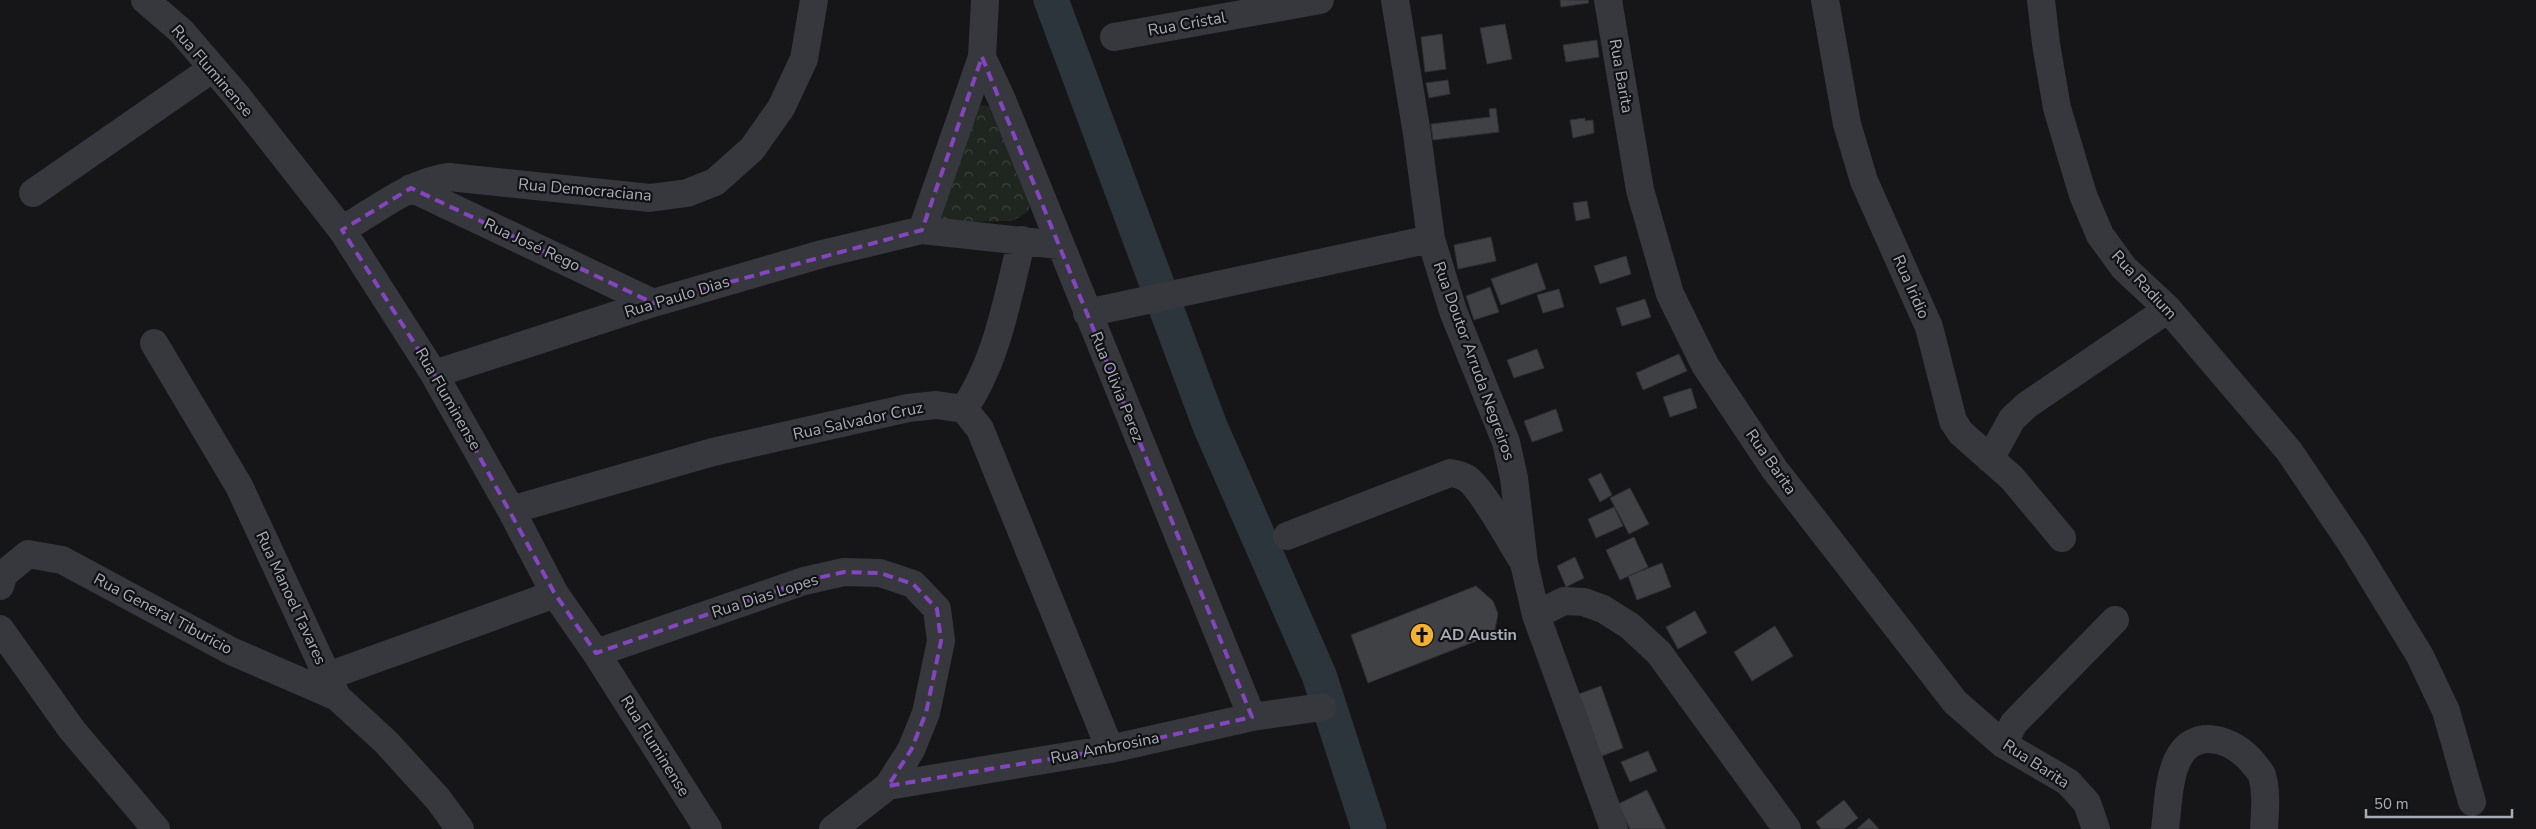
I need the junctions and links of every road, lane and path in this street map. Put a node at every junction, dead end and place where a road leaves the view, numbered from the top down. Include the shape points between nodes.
1 (145, 0) edge
2 (814, 0) edge
3 (985, 0) edge
4 (1320, 0) edge
5 (1395, 0) edge
6 (1608, 0) edge
7 (1825, 0) edge
8 (2041, 0) edge
9 (1114, 37) dead end
10 (982, 56) junction
11 (213, 68) junction
12 (411, 188) junction
13 (32, 193) dead end
14 (342, 230) junction
15 (922, 230) junction
16 (1431, 239) junction
17 (1022, 240) junction
18 (1059, 245) junction
19 (653, 303) junction
20 (2168, 309) junction
21 (1087, 313) junction
22 (154, 344) dead end
23 (434, 374) junction
24 (964, 410) junction
25 (1990, 459) junction
26 (511, 510) junction
27 (1287, 536) dead end
28 (2062, 538) dead end
29 (1524, 563) junction
30 (0, 586) edge
31 (555, 594) junction
32 (1536, 615) junction
33 (2114, 620) dead end
34 (0, 629) edge
35 (596, 653) junction
36 (332, 686) junction
37 (1322, 707) dead end
38 (1252, 717) junction
39 (2003, 744) junction
40 (1110, 749) junction
41 (888, 786) junction
42 (2472, 802) dead end
43 (156, 829) edge
44 (460, 829) edge
45 (708, 829) edge
46 (833, 829) edge
47 (1614, 829) edge
48 (1787, 829) edge
49 (2096, 829) edge
50 (2165, 829) edge
51 (2264, 829) edge

1 - 11 street, Rua Fluminense via 181,31
2 - 12 street, Rua Democraciana via 804,59 781,108 752,149 715,182 688,193 650,198 449,177 433,179
3 - 10 street
4 - 9 street, Rua Cristal
5 - 16 street, Rua Doutor Arruda Negreiros
6 - 39 street, Rua Barita via 1640,190 1670,294 1705,365 1775,470 1936,679 1955,702
7 - 25 street, Rua Iridio via 1847,124 1864,181 1929,327 1953,421 1961,433
8 - 20 street, Rua Radium via 2057,108 2083,195 2100,235 2124,268
10 - 15 street
10 - 18 street, Rua Olivia Perez
11 - 13 street
11 - 14 street, Rua Fluminense
12 - 14 street, Rua Democraciana
12 - 19 street, Rua José Rego
14 - 23 street, Rua Fluminense
15 - 17 street, Rua Paulo Dias
15 - 19 street, Rua Paulo Dias via 822,254
16 - 21 street
16 - 29 street, Rua Doutor Arruda Negreiros via 1453,310 1506,442 1514,478
17 - 18 street, Rua Paulo Dias
17 - 24 street via 993,355 980,386
18 - 21 street, Rua Olivia Perez
19 - 23 street, Rua Paulo Dias
20 - 25 street via 2027,405 2012,419
20 - 42 street, Rua Radium via 2289,451 2353,546 2420,656 2446,710
21 - 38 street, Rua Olivia Perez
22 - 36 street, Rua Manoel Tavares via 240,486
23 - 26 street, Rua Fluminense
24 - 26 street, Rua Salvador Cruz via 936,405 908,408 713,452
24 - 40 street via 980,430
25 - 28 street, Rua Iridio via 2012,478
26 - 31 street, Rua Fluminense
27 - 29 street via 1450,473 1460,474 1480,494
29 - 32 street, Rua Doutor Arruda Negreiros
30 - 36 street, Rua General Tiburicio via 4,574 28,554 62,560 232,651
31 - 35 street, Rua Fluminense
31 - 36 street
32 - 47 street, Rua Doutor Arruda Negreiros
32 - 48 street via 1564,601 1584,602 1602,608 1630,626 1659,653
33 - 39 street via 2014,724
34 - 43 street via 72,730
35 - 41 street, Rua Dias Lopes via 804,581 844,572 880,573 913,584 937,609 941,641 926,712 912,750
35 - 45 street, Rua Fluminense
36 - 44 street, Rua Manoel Tavares via 438,799
37 - 38 street, Rua Ambrosina
38 - 40 street, Rua Ambrosina
39 - 49 street, Rua Barita via 2068,782 2087,803
40 - 41 street, Rua Ambrosina
41 - 46 street, Rua Dias Lopes
50 - 51 street via 2171,783 2178,760 2191,744 2208,738 2223,741 2246,755 2261,774 2266,800

